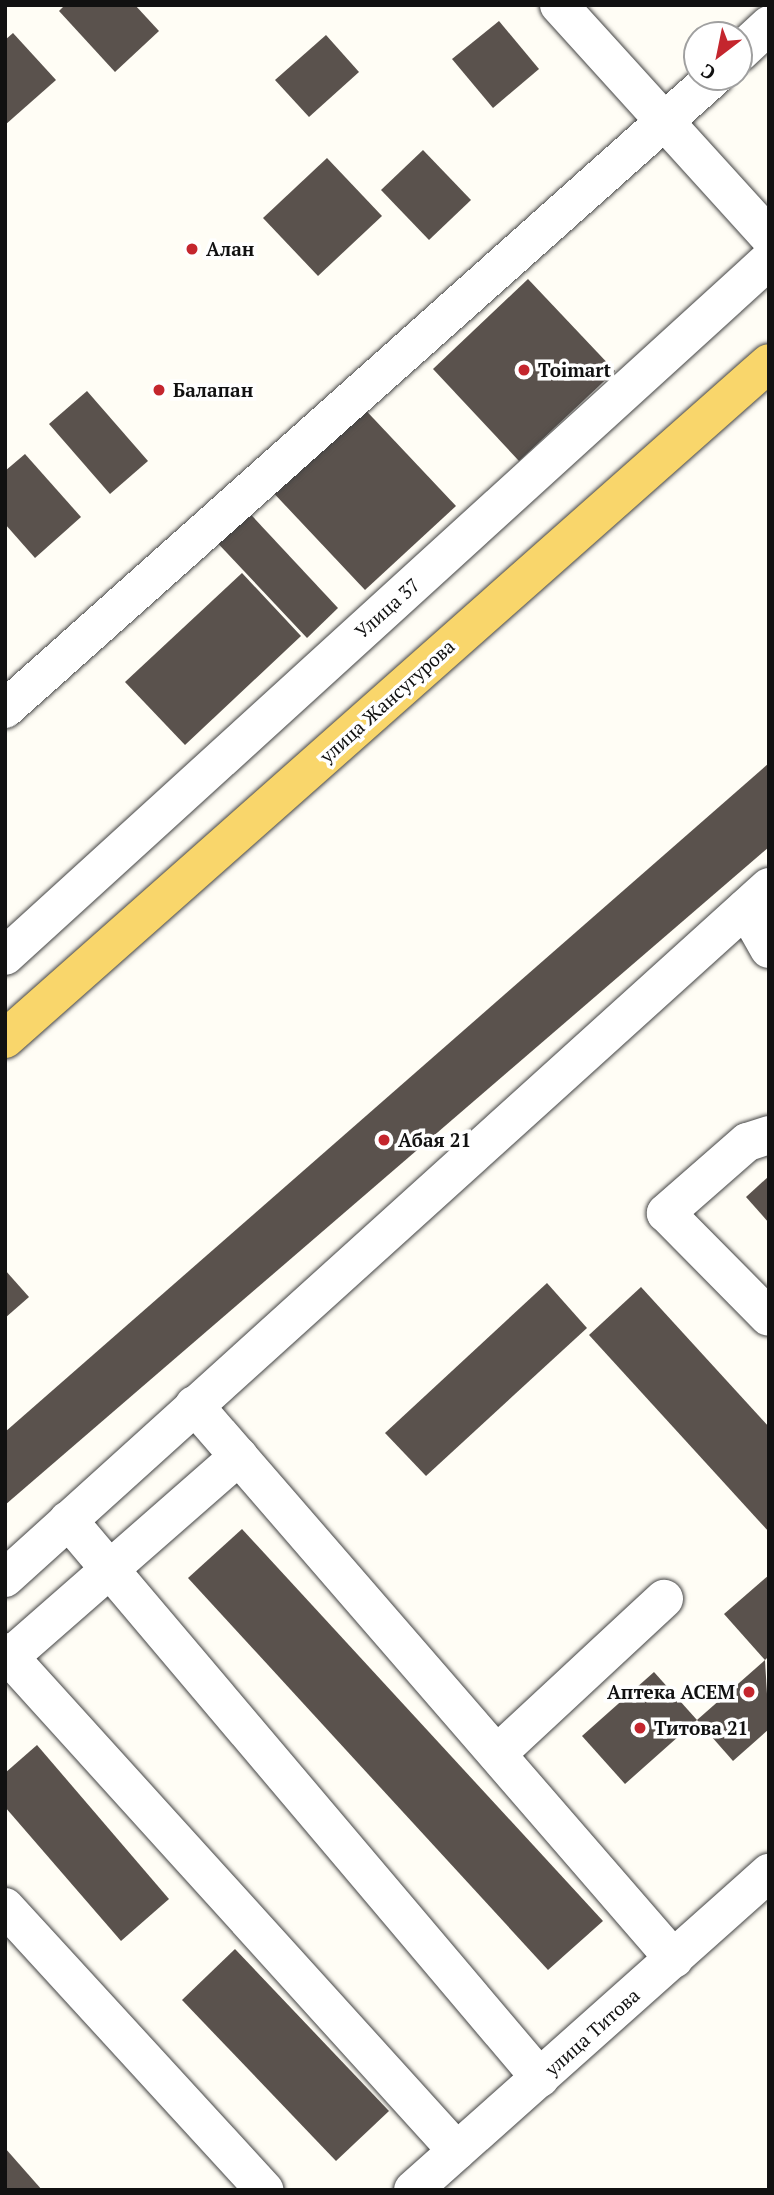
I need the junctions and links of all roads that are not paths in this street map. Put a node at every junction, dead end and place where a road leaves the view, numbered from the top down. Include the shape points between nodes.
1 (559, 5) edge
2 (769, 25) edge
3 (753, 40) edge
4 (699, 91) edge
5 (666, 123) junction
6 (769, 237) edge
7 (769, 260) edge
8 (769, 363) edge
9 (5, 709) edge
10 (757, 897) edge
11 (769, 949) edge
12 (5, 956) edge
13 (5, 1039) edge
14 (769, 1135) edge
15 (769, 1317) edge
16 (194, 1405) junction
17 (239, 1456) junction
18 (68, 1520) junction
19 (110, 1571) junction
20 (5, 1578) edge
21 (664, 1599) dead end
22 (7, 1656) edge
23 (497, 1754) junction
24 (769, 1873) edge
25 (5, 1907) edge
26 (674, 1959) junction
27 (540, 2078) junction
28 (457, 2151) junction
29 (264, 2190) edge
30 (413, 2190) edge

1 - 5 street
2 - 3 street
4 - 5 street
5 - 6 street
5 - 9 street
7 - 12 street, Улица 37
8 - 13 main road, улица Жансугурова
10 - 11 street
10 - 16 street
14 - 15 street via 747,1142 666,1213
16 - 17 street
16 - 18 street
17 - 19 street
17 - 23 street
18 - 19 street
18 - 20 street
19 - 22 street
19 - 27 street
21 - 23 street
22 - 28 street
23 - 26 street
24 - 26 street, улица Титова
25 - 29 street
26 - 27 street, улица Титова
27 - 28 street, улица Титова
28 - 30 street, улица Титова

